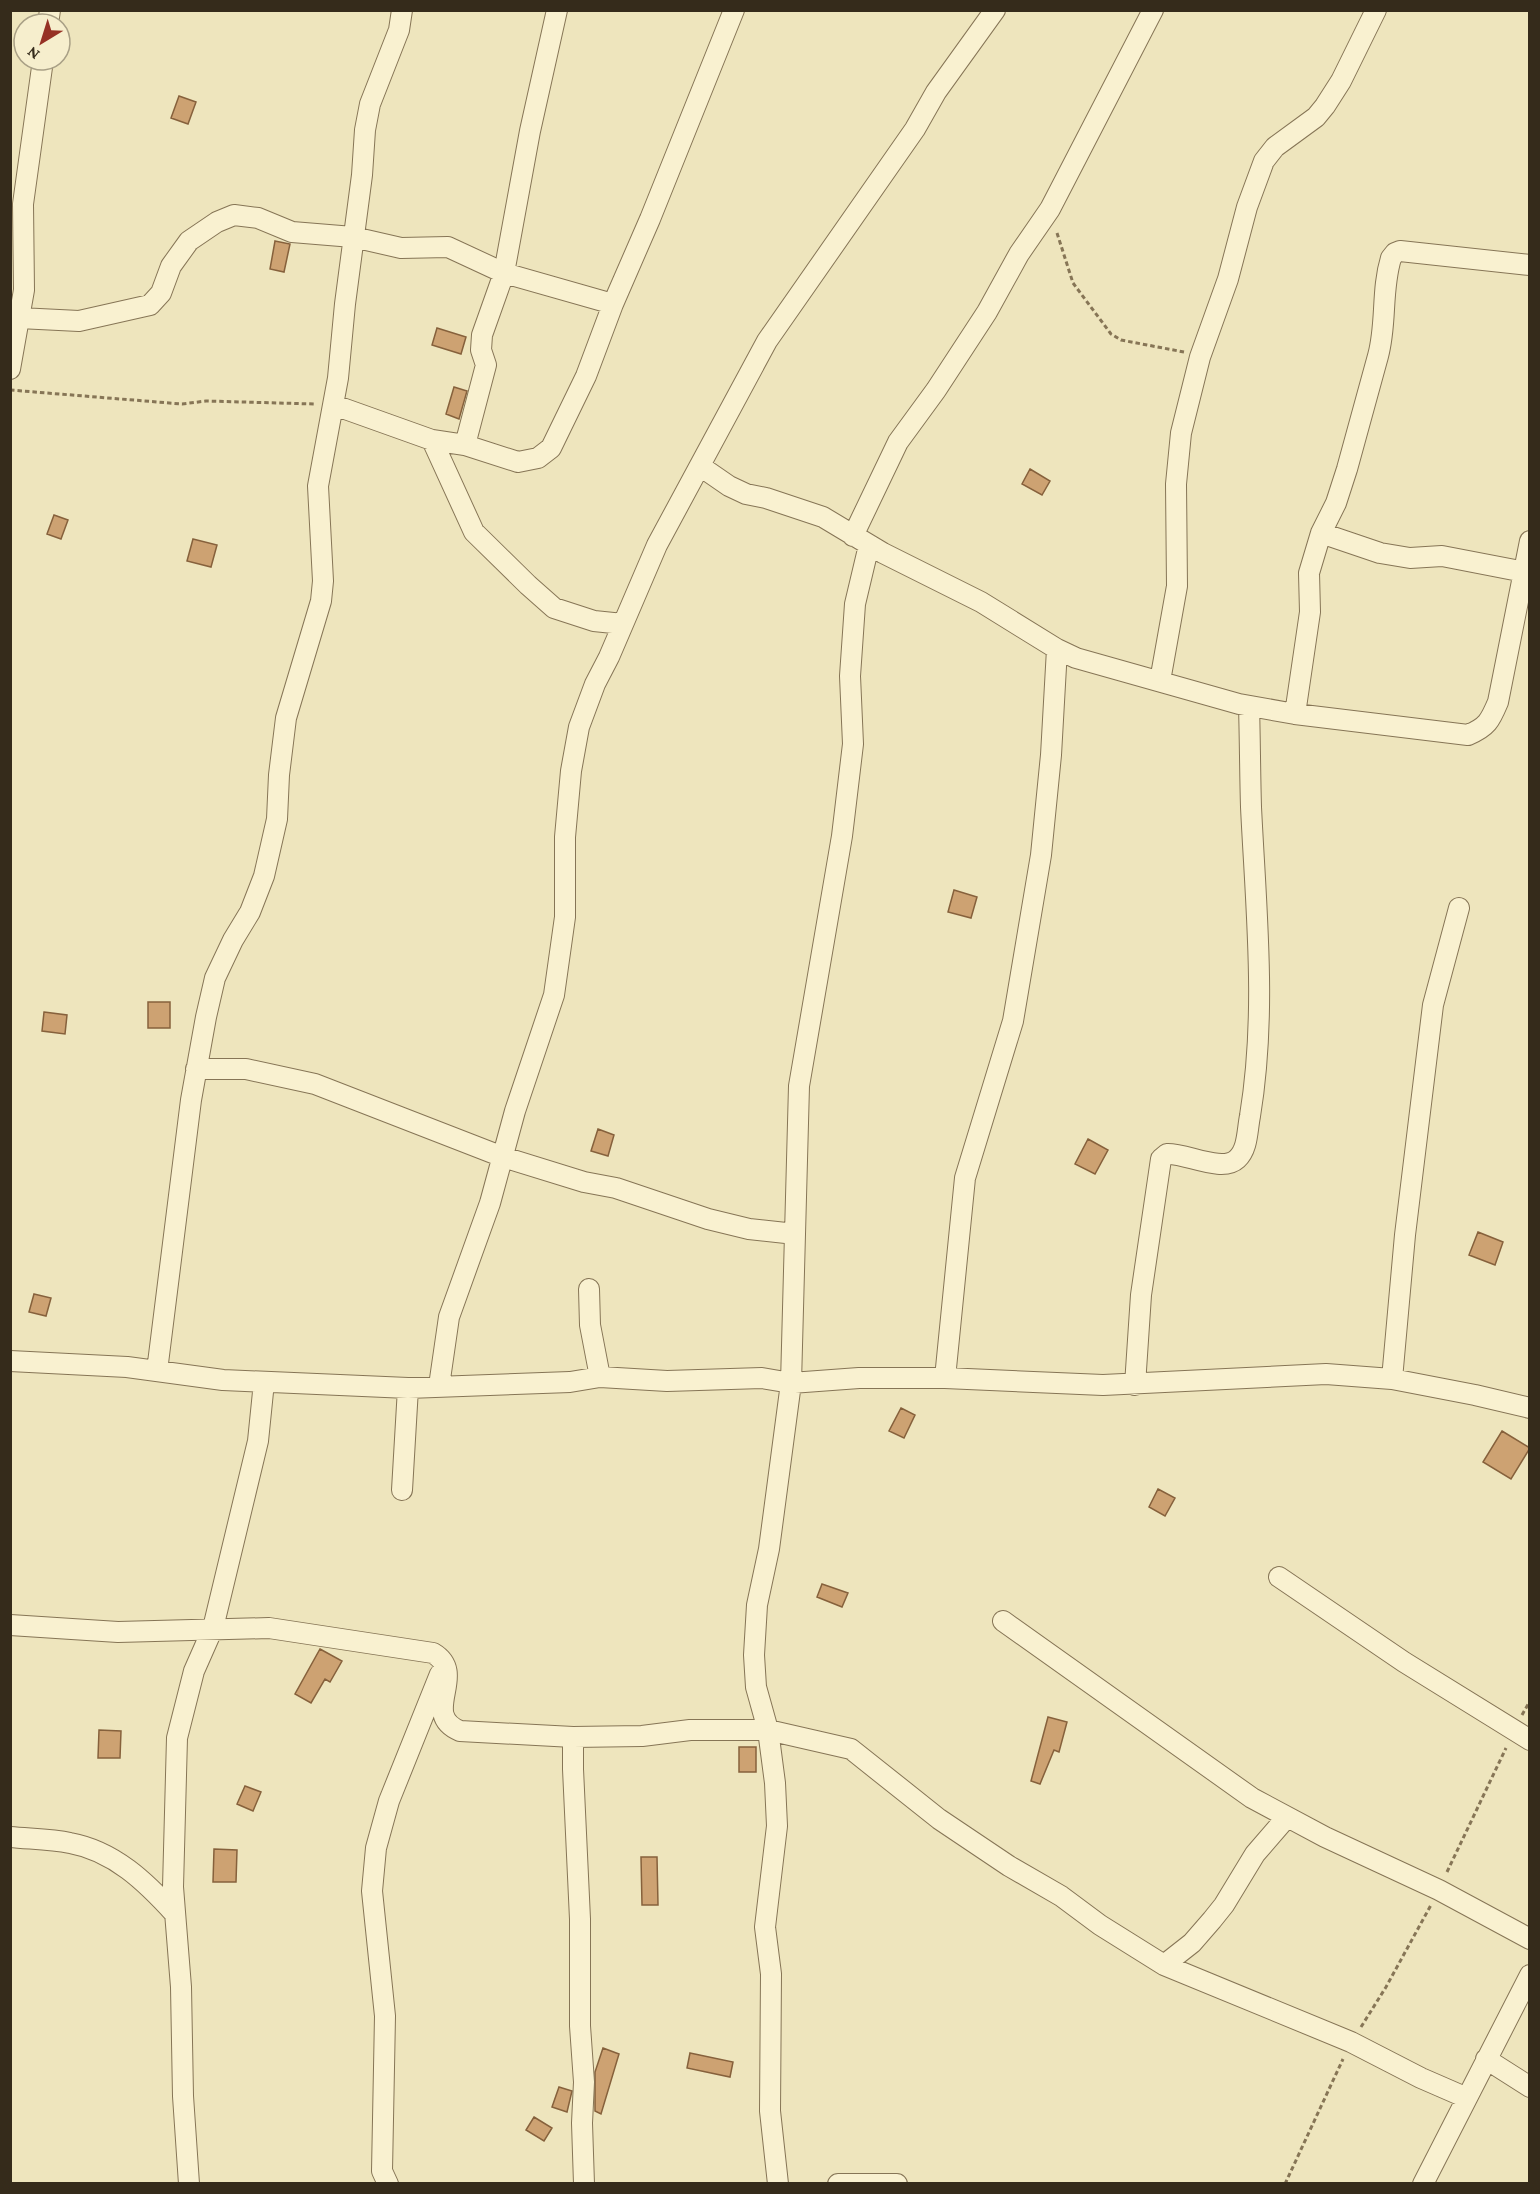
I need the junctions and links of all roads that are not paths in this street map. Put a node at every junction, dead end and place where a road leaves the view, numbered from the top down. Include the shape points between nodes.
1 (402, 10) edge
2 (556, 10) edge
3 (734, 10) edge
4 (995, 10) edge
5 (1153, 10) edge
6 (1376, 10) edge
7 (41, 72) edge
8 (17, 204) edge
9 (353, 237) junction
10 (1530, 265) edge
11 (504, 273) junction
12 (613, 304) junction
13 (19, 318) junction
14 (10, 369) edge
15 (334, 405) junction
16 (432, 440) junction
17 (465, 445) junction
18 (700, 466) junction
19 (1321, 533) junction
20 (861, 541) junction
21 (1530, 541) edge
22 (1526, 572) edge
23 (623, 624) junction
24 (1057, 649) junction
25 (1160, 681) junction
26 (1249, 706) junction
27 (1295, 714) junction
28 (1459, 908) dead end
29 (196, 1069) junction
30 (503, 1157) junction
31 (795, 1234) junction
32 (589, 1289) dead end
33 (10, 1361) edge
34 (157, 1371) junction
35 (600, 1377) junction
36 (945, 1378) junction
37 (1392, 1379) junction
38 (264, 1382) junction
39 (791, 1383) junction
40 (1135, 1384) junction
41 (439, 1386) junction
42 (408, 1388) junction
43 (1530, 1408) edge
44 (402, 1490) dead end
45 (1279, 1577) dead end
46 (1003, 1621) dead end
47 (10, 1625) edge
48 (213, 1628) junction
49 (444, 1663) junction
50 (768, 1730) junction
51 (1522, 1736) edge
52 (573, 1737) junction
53 (1287, 1817) junction
54 (10, 1837) edge
55 (175, 1914) junction
56 (1530, 1939) edge
57 (1164, 1965) junction
58 (1530, 1975) edge
59 (1486, 2059) junction
60 (1530, 2087) edge
61 (1467, 2098) junction
62 (189, 2184) edge
63 (388, 2184) edge
64 (584, 2184) edge
65 (778, 2184) edge
66 (838, 2184) edge
67 (897, 2184) edge
68 (1423, 2184) edge

1 - 9 street via 399,30 370,104
2 - 11 street
3 - 12 street
4 - 18 street via 767,341
5 - 20 street via 1050,209 987,312 898,442
6 - 25 street via 1325,106 1275,147 1264,161 1247,207 1228,279 1200,357 1181,433 1177,465 1177,586
7 - 8 street
8 - 13 street via 24,290
9 - 11 street via 401,248 448,247
9 - 13 street via 292,232 258,218 234,215 189,241 171,266 161,293 150,305 79,321
9 - 15 street
10 - 19 street via 1400,251 1391,258 1378,356 1347,469
11 - 12 street
11 - 17 street via 482,335 481,350 486,364
12 - 17 street via 586,376 551,448 538,458 518,462
13 - 14 street
15 - 16 street
15 - 29 street via 318,486 321,601 286,718 277,819 264,876 250,912 215,978
16 - 17 street
16 - 23 street via 474,532 528,585 560,611
18 - 20 street via 746,494 823,518
18 - 23 street via 657,545
19 - 22 street via 1380,553 1410,558 1442,556
19 - 27 street via 1309,573 1310,612
20 - 24 street via 981,602
20 - 31 street via 850,676 853,744 799,1086
21 - 22 street
22 - 27 street via 1498,702 1484,728 1468,735
23 - 30 street via 579,728 567,806 565,917 556,984
24 - 25 street
24 - 36 street via 1039,866 1013,1021 965,1178
25 - 26 street
26 - 27 street
26 - 40 street via 1260,988 1254,1088 1246,1139 1235,1161 1221,1165 1175,1154 1161,1159 1141,1295
28 - 37 street via 1433,1005
29 - 30 street via 246,1069 315,1084
29 - 34 street
30 - 31 street via 616,1188 708,1219
30 - 41 street via 449,1317
31 - 39 street
32 - 35 street via 590,1325
33 - 34 street
34 - 38 street
35 - 39 street via 658,1381 762,1378
35 - 41 street via 502,1386
36 - 39 street
36 - 40 street
37 - 40 street via 1292,1374
37 - 43 street
38 - 42 street
38 - 48 street via 258,1441
39 - 50 street via 769,1549 757,1605 756,1687
41 - 42 street
42 - 44 street
45 - 51 street
46 - 53 street via 1252,1798
47 - 48 street via 118,1632
48 - 49 street via 270,1628 329,1636 433,1653
48 - 55 street via 194,1671 177,1738
49 - 52 street via 447,1671 443,1717 457,1730
49 - 63 street via 389,1801 376,1848 372,1891 385,2016 382,2171
50 - 52 street
50 - 57 street via 857,1752 939,1819
50 - 65 street via 777,1826 765,1927 771,1974 770,2111
52 - 64 street
53 - 56 street
53 - 57 street via 1255,1854 1212,1920 1192,1943
54 - 55 street via 68,1842 112,1858
55 - 62 street
57 - 61 street via 1351,2042
58 - 59 street
59 - 60 street
59 - 61 street
61 - 68 street
66 - 67 street

